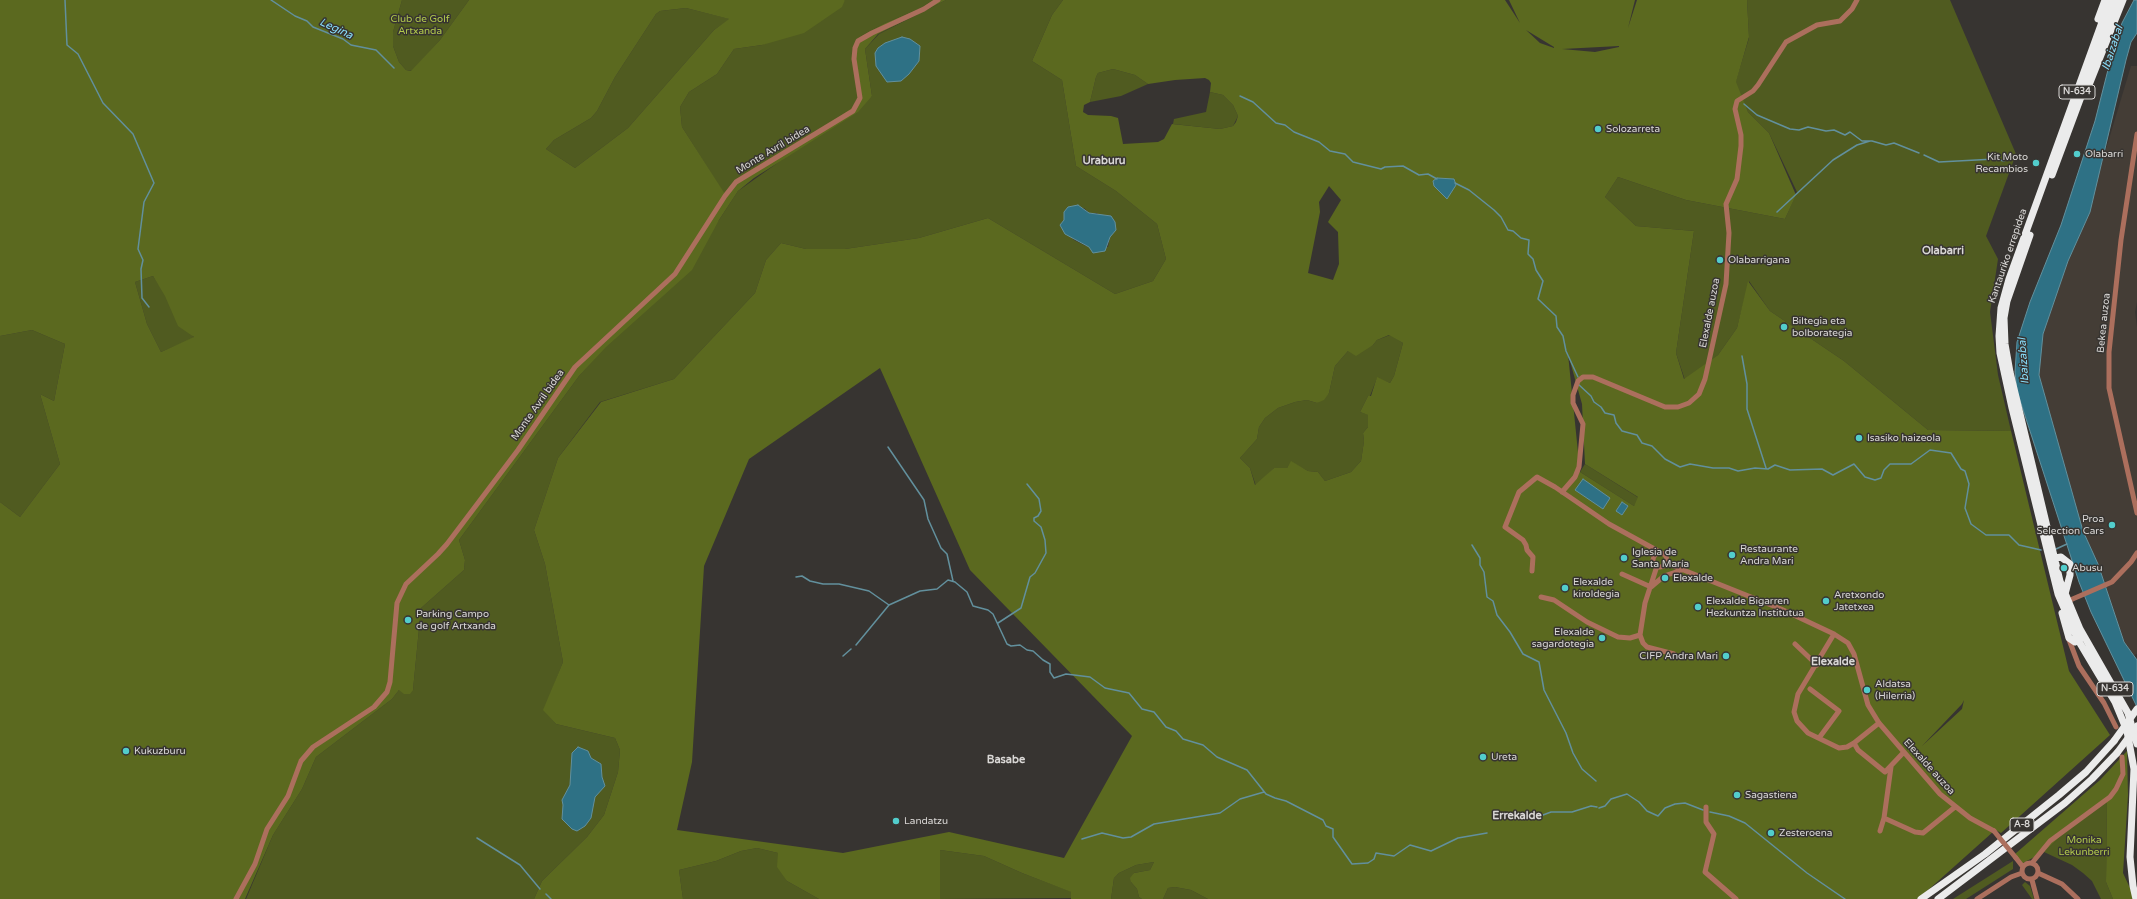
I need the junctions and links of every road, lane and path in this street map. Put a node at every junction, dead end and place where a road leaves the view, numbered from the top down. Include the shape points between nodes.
1 (938, 0) edge
2 (1857, 0) edge
3 (2105, 0) edge
4 (2110, 0) edge
5 (2117, 0) edge
6 (2123, 0) edge
7 (2090, 55) junction
8 (2077, 108) junction
9 (2137, 134) edge
10 (1562, 492) junction
11 (2137, 513) edge
12 (1660, 552) junction
13 (2137, 553) edge
14 (2051, 559) junction
15 (1662, 565) junction
16 (1682, 570) junction
17 (1532, 571) dead end
18 (1622, 574) dead end
19 (1664, 576) junction
20 (1651, 587) junction
21 (2062, 596) junction
22 (1541, 597) dead end
23 (2068, 601) junction
24 (2066, 632) junction
25 (1834, 634) junction
26 (1640, 635) junction
27 (2079, 640) junction
28 (1795, 644) dead end
29 (2072, 651) junction
30 (1674, 654) dead end
31 (1817, 665) junction
32 (1870, 688) dead end
33 (1810, 689) dead end
34 (1863, 689) junction
35 (2137, 709) edge
36 (1879, 723) junction
37 (2137, 726) edge
38 (2116, 727) dead end
39 (1818, 738) junction
40 (1854, 743) junction
41 (2137, 744) edge
42 (1903, 753) junction
43 (2119, 755) junction
44 (1891, 767) junction
45 (1885, 772) junction
46 (1890, 778) junction
47 (1706, 807) dead end
48 (1955, 807) junction
49 (1884, 818) junction
50 (1880, 831) dead end
51 (2032, 863) junction
52 (2023, 866) junction
53 (2022, 872) junction
54 (2038, 873) junction
55 (2032, 880) junction
56 (236, 899) edge
57 (1736, 899) edge
58 (1921, 899) edge
59 (1938, 899) edge
60 (1977, 899) edge
61 (2037, 899) edge
62 (2078, 899) edge
63 (2136, 899) edge

1 - 56 street, Monte Avril bidea via 858,41 854,59 860,98 853,111 736,182 675,274 575,367 518,450 447,544 406,584 397,602 387,692 374,707 313,747 301,761 288,796 267,829 254,864
2 - 10 street, Elexalde auzoa via 1840,21 1817,25 1786,42 1758,85 1737,101 1735,109 1741,146 1737,179 1726,204 1729,233 1726,284 1699,394 1689,403 1678,407 1665,407 1593,378 1583,377 1578,381 1573,395 1573,403 1583,424 1579,467 1575,477
3 - 7 highway
4 - 7 highway, Kantauriko errepidea / N-634
5 - 8 highway, N-634
6 - 8 highway via 2095,74
7 - 14 highway, Kantauriko errepidea / N-634 via 2009,279 2000,316 2000,353
8 - 14 highway, N-634 via 2016,275 2004,318 2010,372
9 - 11 street, Bekea auzoa via 2121,240 2109,352 2109,388
10 - 12 street via 1609,524
10 - 17 street via 1537,477 1519,492 1507,519 1505,529 1523,540 1533,557
12 - 15 street via 1666,556
12 - 15 street via 1653,557 1653,563
13 - 23 street via 2132,562 2112,582
14 - 21 highway, Kantauriko errepidea / N-634
14 - 21 highway via 2064,558 2070,564 2070,575
15 - 16 street, Elexalde auzoa
15 - 19 street
15 - 20 street
16 - 19 street
16 - 25 street, Elexalde auzoa via 1781,609
18 - 20 street
19 - 20 street
20 - 26 street via 1645,603
21 - 23 highway, N-634
21 - 24 highway
21 - 27 highway, Kantauriko errepidea / N-634
22 - 26 street via 1554,600 1587,622 1618,637 1630,638
23 - 27 highway, N-634
24 - 27 highway via 2072,641
24 - 29 street
25 - 31 street
25 - 34 street, Elexalde auzoa via 1848,643
26 - 30 street via 1647,647
27 - 29 street
27 - 41 highway, N-634 via 2128,713
27 - 63 highway, N-634 via 2115,702 2131,747 2134,769 2130,857
28 - 31 street
29 - 38 street via 2078,666 2109,711
31 - 39 street via 1798,694 1794,712 1800,726
32 - 34 street
33 - 39 street via 1839,710
34 - 36 street, Elexalde auzoa via 1871,712
35 - 58 highway, A-8, bridge via 2114,741 2086,772 1985,854
36 - 40 street
36 - 42 street, Elexalde auzoa
37 - 43 highway, A-8, bridge
39 - 40 street via 1839,748
40 - 45 street via 1858,750
42 - 44 street
42 - 48 street, Elexalde auzoa
43 - 51 street via 2123,774 2116,790 2050,841
43 - 59 highway, A-8 via 2065,803
44 - 45 street
44 - 46 street
45 - 46 street
46 - 49 street
47 - 57 street via 1706,822 1714,834 1705,872
48 - 49 street via 1923,833
48 - 52 street, Elexalde auzoa, bridge via 1994,831
49 - 50 street
51 - 52 street
51 - 54 street
52 - 53 street
53 - 55 street via 2024,878
53 - 60 street
54 - 55 street
54 - 62 street via 2062,884
55 - 61 street

